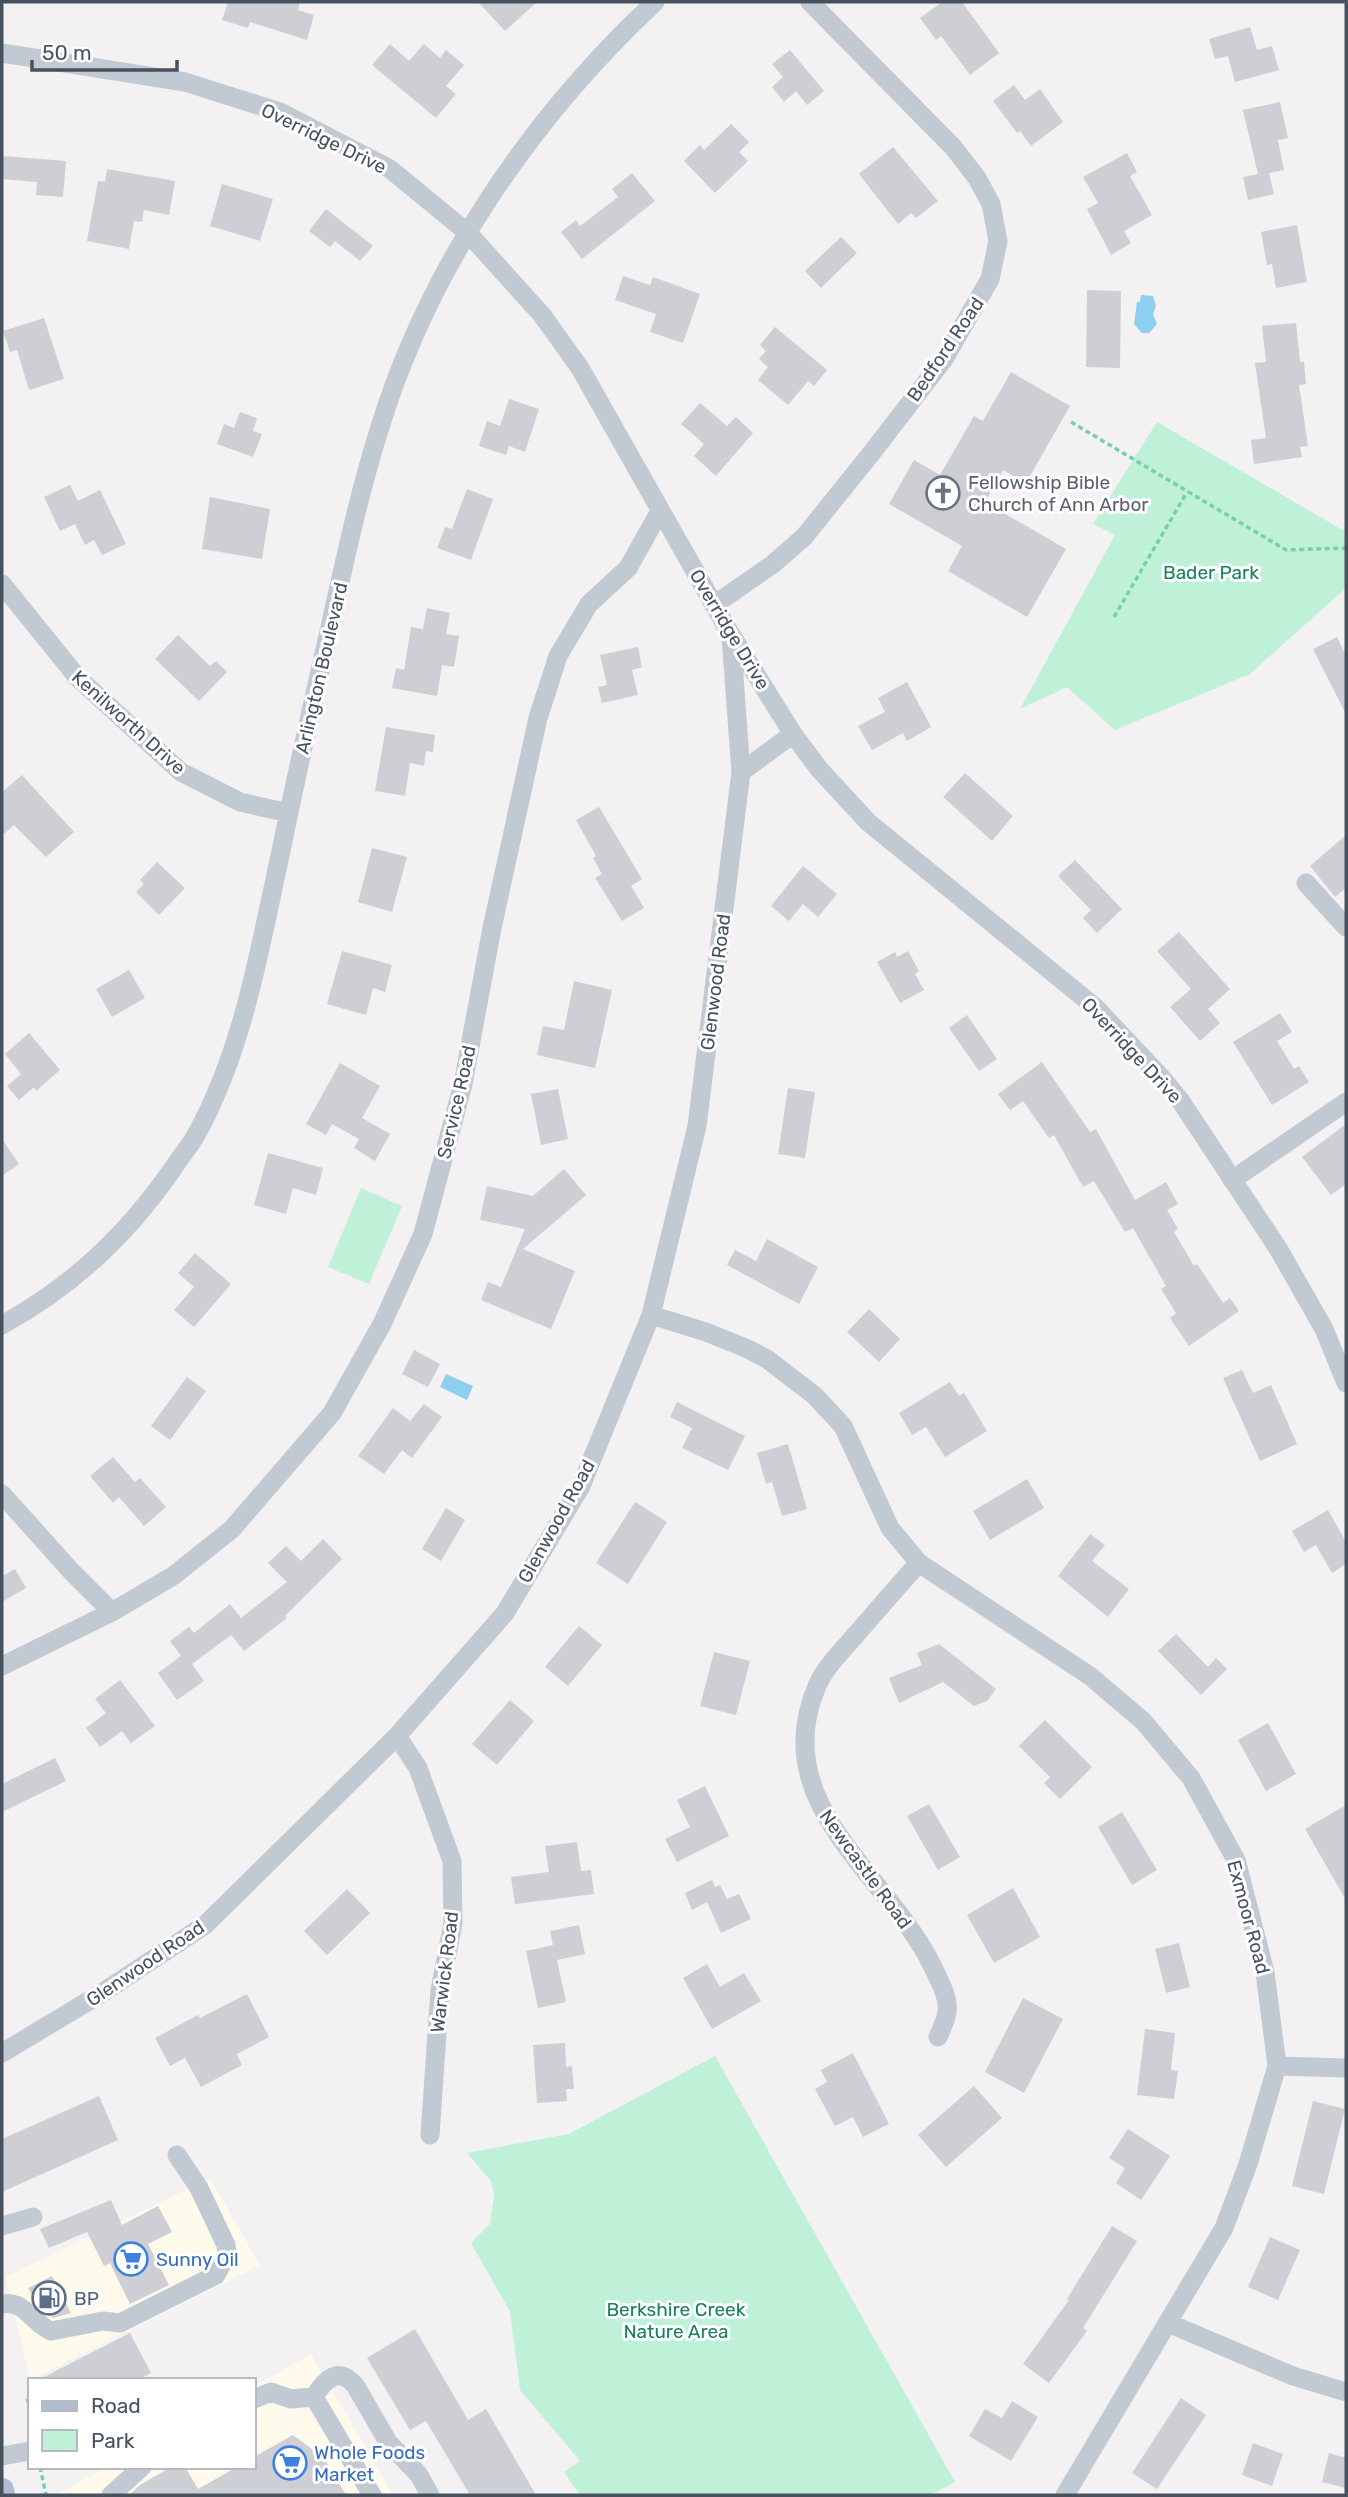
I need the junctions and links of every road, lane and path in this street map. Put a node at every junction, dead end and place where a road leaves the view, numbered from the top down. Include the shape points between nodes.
1 (655, 2) edge
2 (810, 2) edge
3 (2, 53) edge
4 (468, 233) junction
5 (1071, 422) dead end
6 (1187, 492) junction
7 (660, 511) junction
8 (1346, 548) edge
9 (2, 584) edge
10 (714, 605) junction
11 (1114, 617) dead end
12 (730, 633) junction
13 (793, 734) junction
14 (741, 772) junction
15 (289, 813) junction
16 (1306, 883) dead end
17 (1346, 927) edge
18 (1346, 1102) edge
19 (1232, 1180) junction
20 (651, 1315) junction
21 (2, 1325) edge
22 (1346, 1383) edge
23 (2, 1494) edge
24 (919, 1563) junction
25 (112, 1612) junction
26 (2, 1666) edge
27 (397, 1736) junction
28 (938, 2037) dead end
29 (2, 2053) edge
30 (1277, 2066) junction
31 (1346, 2068) edge
32 (430, 2135) dead end
33 (177, 2155) dead end
34 (33, 2217) dead end
35 (2, 2226) edge
36 (2, 2304) edge
37 (1168, 2323) junction
38 (1346, 2392) edge
39 (314, 2397) junction
40 (256, 2398) edge
41 (28, 2451) edge
42 (2, 2456) edge
43 (40, 2469) edge
44 (140, 2469) edge
45 (2, 2490) edge
46 (3, 2495) edge
47 (46, 2495) edge
48 (111, 2495) edge
49 (372, 2495) edge
50 (430, 2495) edge
51 (1065, 2495) edge

1 - 4 street, Arlington Boulevard via 544,121
2 - 10 street, Bedford Road via 953,147 991,204 998,241 990,279 944,359 870,455 804,537
3 - 4 street, Overridge Drive via 185,82 280,112 390,169
4 - 7 street, Overridge Drive via 542,315 580,368
4 - 15 street, Arlington Boulevard via 431,301 380,425 354,520
5 - 6 path
6 - 8 path via 1286,550
6 - 11 path
7 - 10 street, Overridge Drive
7 - 25 street, Service Road via 628,568 589,604 558,656 538,719 463,1084 423,1234 382,1324 332,1413 232,1529 173,1576
9 - 15 street, Kenilworth Drive via 78,678 181,772 240,802
10 - 12 street, Overridge Drive
12 - 13 street, Overridge Drive
12 - 14 street, Glenwood Road
13 - 14 street
13 - 19 street, Overridge Drive via 868,822 1095,1007 1180,1100
14 - 20 street, Glenwood Road via 697,1126
15 - 21 street, Arlington Boulevard via 231,1055 196,1134 118,1239 75,1277
16 - 17 street
18 - 19 street
19 - 22 street, Overridge Drive via 1324,1329
20 - 24 street, Exmoor Road via 748,1349 814,1395 843,1426 890,1528
20 - 27 street, Glenwood Road via 581,1486 505,1613
23 - 25 street
24 - 28 street, Newcastle Road via 817,1684 804,1742 815,1796 834,1829 908,1926 945,1992 947,2012
24 - 30 street, Exmoor Road via 1090,1676 1143,1721 1191,1779 1236,1860 1265,1972
25 - 26 street, Service Road
27 - 29 street, Glenwood Road via 205,1925
27 - 32 street, Warwick Road via 418,1768 452,1861 453,1923 440,1990
30 - 31 street
30 - 37 street, Exmoor Road via 1224,2228
33 - 36 street via 199,2188 226,2245 227,2255 216,2275 120,2323 103,2321 51,2331 23,2308 12,2302
34 - 35 street
37 - 38 street via 1293,2376
37 - 51 street, Exmoor Road
39 - 40 street via 291,2399 271,2392
39 - 49 street
39 - 50 street via 328,2379 348,2377 388,2442 419,2475
41 - 42 street
43 - 47 path
44 - 48 street
45 - 46 main road

